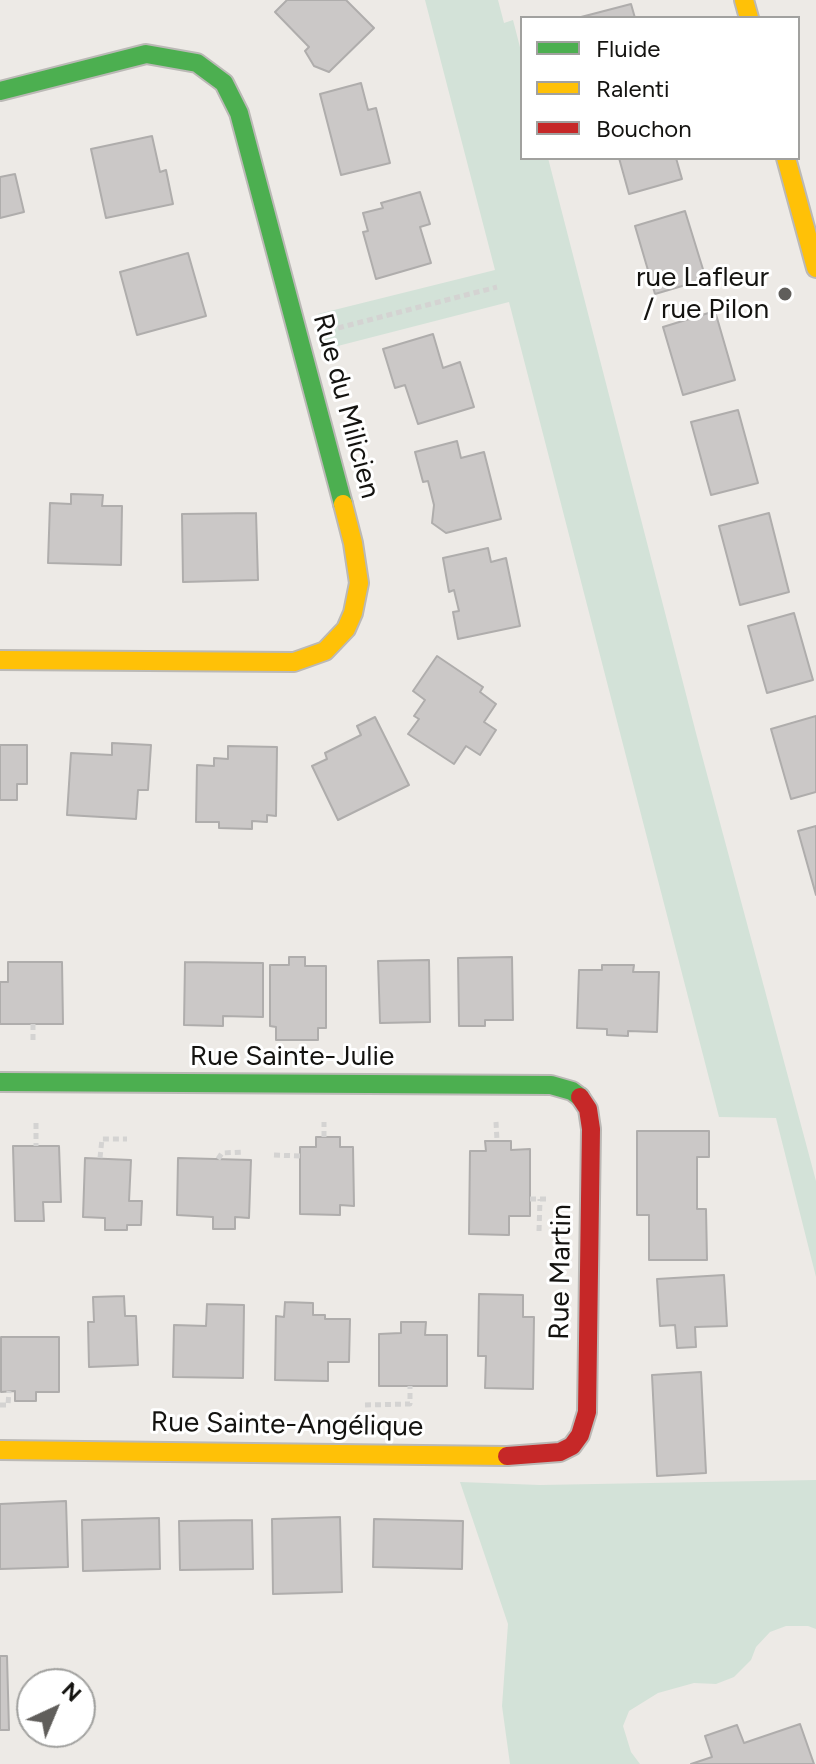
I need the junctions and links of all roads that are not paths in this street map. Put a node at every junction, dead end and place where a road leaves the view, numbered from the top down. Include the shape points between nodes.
1 (0, 91) edge
2 (787, 160) edge
3 (816, 268) edge
4 (0, 660) edge
5 (0, 1082) edge
6 (580, 1097) joint
7 (572, 1446) joint
8 (0, 1450) edge

1 - 4 street, Rue du Milicien via 146,54 197,63 224,83 239,113 353,543 359,583 346,629 325,651 294,662
2 - 3 street
5 - 6 street, Rue Sainte-Julie via 551,1085
6 - 7 street, Rue Martin via 591,1129 588,1398 585,1424
7 - 8 street, Rue Sainte-Angélique via 526,1456

